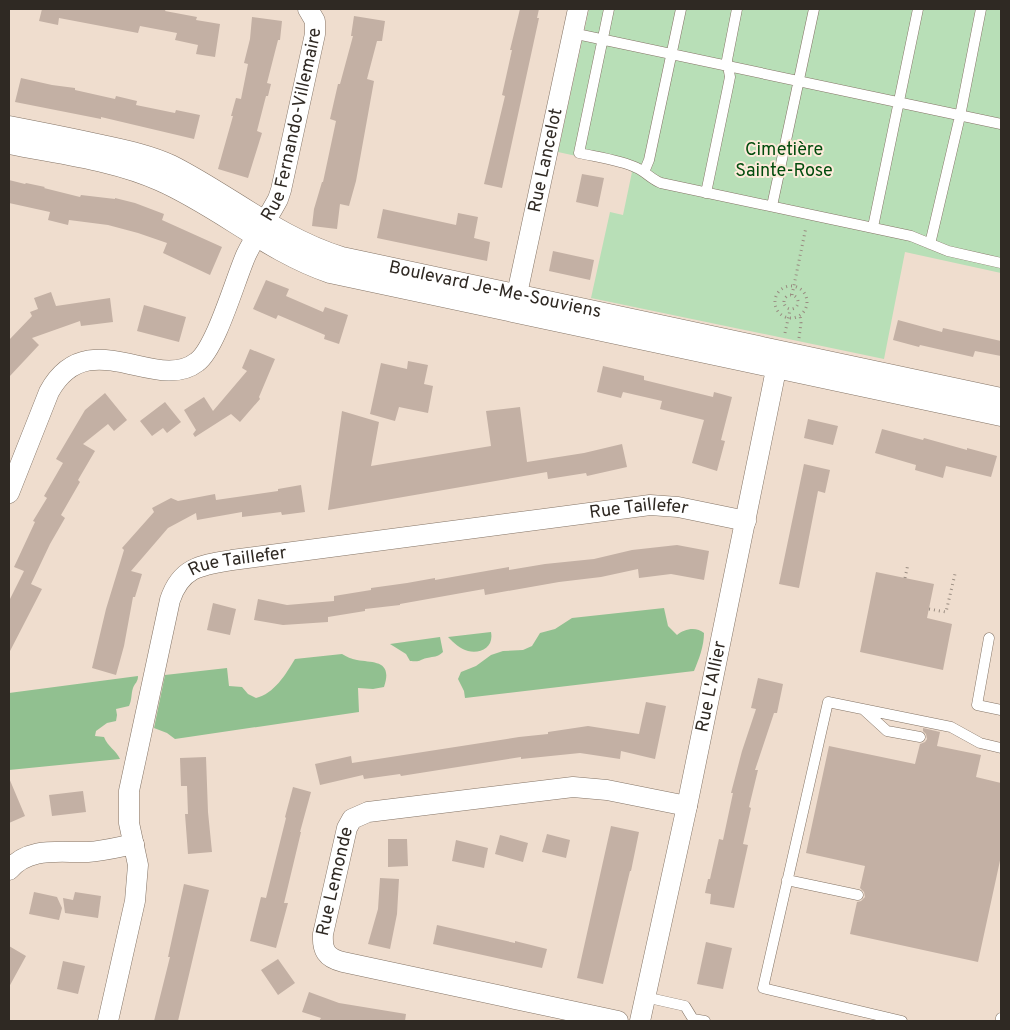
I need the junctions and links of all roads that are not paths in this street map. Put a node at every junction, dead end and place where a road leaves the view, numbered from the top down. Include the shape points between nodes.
1 (308, 9) edge
2 (578, 9) edge
3 (610, 9) edge
4 (681, 9) edge
5 (737, 9) edge
6 (814, 9) edge
7 (918, 9) edge
8 (981, 9) edge
9 (572, 33) junction
10 (603, 40) junction
11 (672, 54) junction
12 (728, 66) junction
13 (799, 81) junction
14 (899, 102) junction
15 (960, 116) junction
16 (1001, 124) edge
17 (9, 126) edge
18 (9, 144) edge
19 (644, 172) junction
20 (706, 193) junction
21 (772, 206) junction
22 (873, 227) junction
23 (261, 229) junction
24 (930, 244) junction
25 (1001, 263) edge
26 (515, 304) junction
27 (780, 353) junction
28 (1001, 398) edge
29 (1001, 416) edge
30 (9, 493) edge
31 (746, 521) junction
32 (990, 638) dead end
33 (862, 709) junction
34 (1001, 710) edge
35 (920, 737) dead end
36 (1001, 748) edge
37 (687, 806) junction
38 (134, 844) junction
39 (9, 870) edge
40 (787, 880) junction
41 (858, 895) dead end
42 (645, 998) junction
43 (108, 1021) edge
44 (618, 1021) edge
45 (640, 1021) edge
46 (705, 1021) edge
47 (902, 1021) edge

1 - 23 street, Rue Fernando-Villemaire via 316,26 308,68 281,190
2 - 9 street, Rue Lancelot
3 - 10 lane
4 - 11 lane
5 - 12 lane via 727,56
6 - 13 lane
7 - 14 lane
8 - 15 lane
9 - 10 lane
9 - 26 street, Rue Lancelot
10 - 11 lane
10 - 19 lane via 579,153
11 - 12 lane
11 - 19 lane
12 - 13 lane
12 - 20 lane via 730,77
13 - 14 lane
13 - 21 lane
14 - 15 lane
14 - 22 lane
15 - 16 lane
15 - 24 lane
17 - 23 street, Boulevard Je-Me-Souviens via 162,161 186,174
18 - 23 street, Boulevard Je-Me-Souviens via 94,161 152,177
19 - 20 lane via 661,183
20 - 21 lane
21 - 22 lane
22 - 24 lane
23 - 26 street, Boulevard Je-Me-Souviens via 298,260 330,273
23 - 30 street, Rue Fernando-Villemaire via 203,358 180,370 104,360 81,362 68,369 49,392
24 - 25 lane
26 - 27 street, Boulevard Je-Me-Souviens
27 - 28 street, Boulevard Je-Me-Souviens
27 - 29 street, Boulevard Je-Me-Souviens
27 - 31 street, Rue L'Allier
31 - 37 street, Rue L'Allier
31 - 38 street, Rue Taillefer via 650,504 232,560 192,569 175,588 166,615 129,791 129,823
32 - 34 lane via 977,705
33 - 35 lane via 887,730
33 - 36 lane via 951,727 980,743
33 - 40 lane via 828,702
37 - 42 street, Rue L'Allier
37 - 44 street, Rue Lemonde via 607,790 573,787 368,812 352,819 347,828 323,934 323,949 329,957
38 - 39 street via 99,851 36,853 21,859
38 - 43 street, Rue Taillefer via 138,865 136,893
40 - 41 lane
40 - 47 lane via 763,988
42 - 45 street, Rue L'Allier
42 - 46 lane via 685,1006 692,1019

